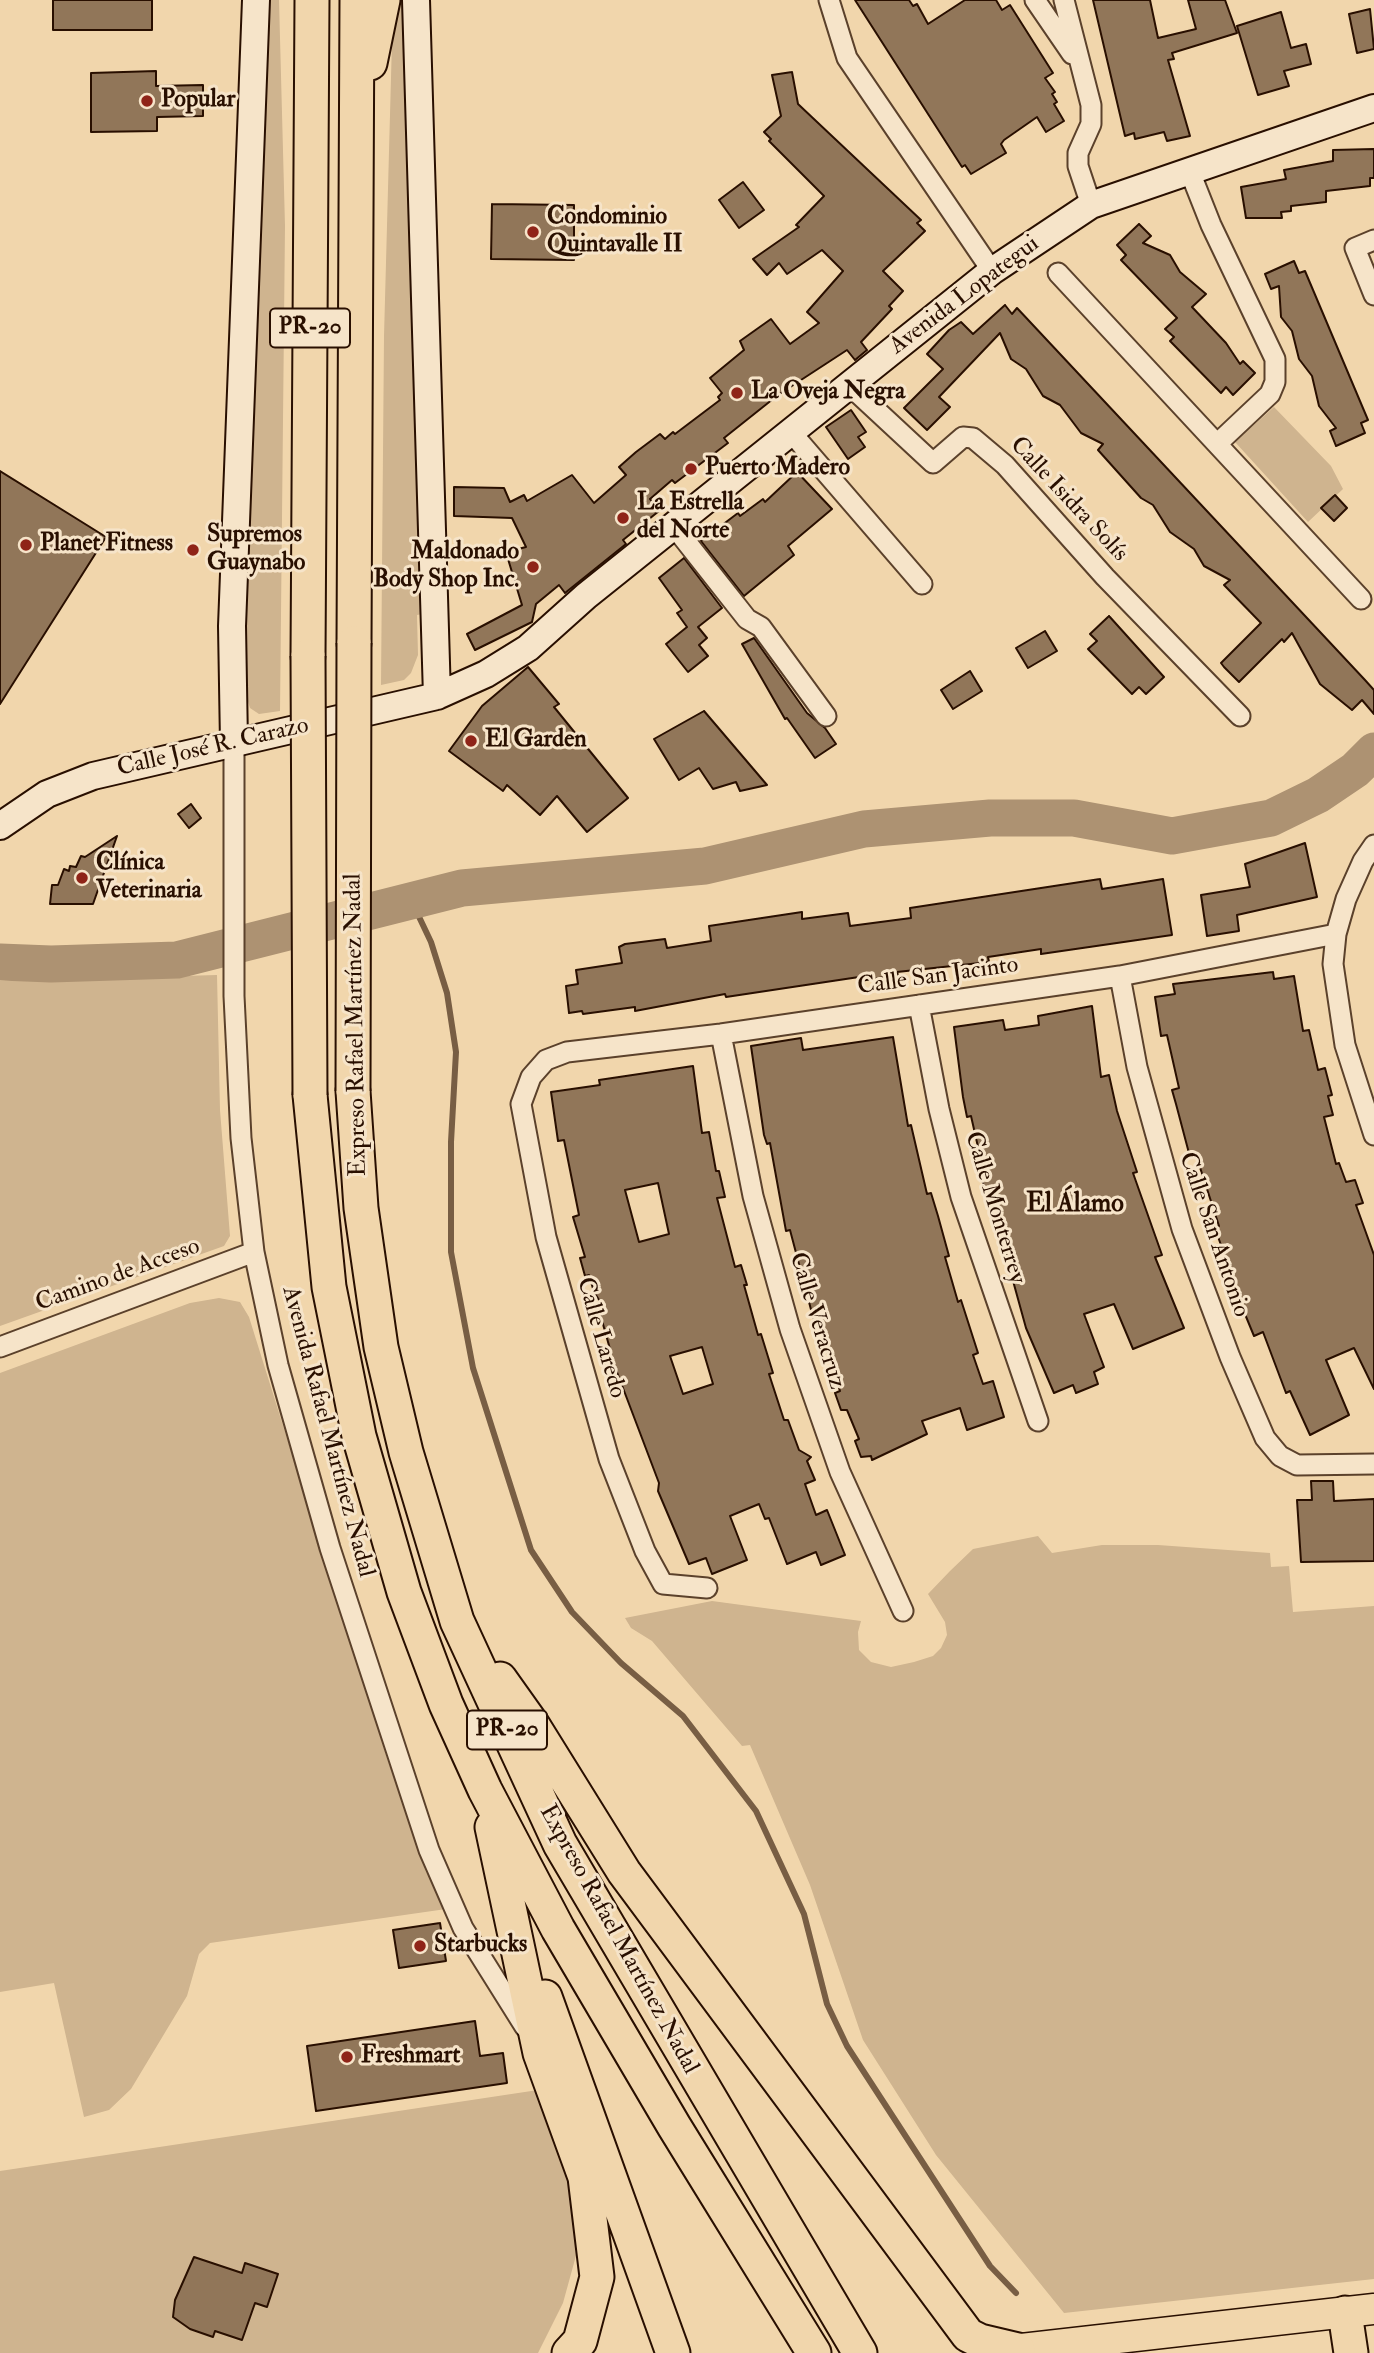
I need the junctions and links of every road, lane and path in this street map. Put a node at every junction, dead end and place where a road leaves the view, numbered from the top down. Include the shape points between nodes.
1 (256, 0) edge
2 (289, 0) edge
3 (312, 0) edge
4 (357, 0) edge
5 (383, 0) edge
6 (415, 0) edge
7 (829, 0) edge
8 (1035, 0) edge
9 (1064, 0) edge
10 (1081, 67) junction
11 (1374, 108) edge
12 (312, 114) junction
13 (357, 117) junction
14 (1190, 172) junction
15 (1091, 205) junction
16 (1374, 240) edge
17 (992, 271) junction
18 (1058, 273) dead end
19 (1374, 295) edge
20 (849, 384) junction
21 (790, 431) junction
22 (1218, 443) junction
23 (673, 525) junction
24 (922, 584) dead end
25 (1361, 599) dead end
26 (437, 696) junction
27 (826, 716) dead end
28 (1240, 716) dead end
29 (234, 743) junction
30 (1, 824) edge
31 (1374, 845) edge
32 (1336, 934) junction
33 (1120, 976) junction
34 (919, 1005) junction
35 (721, 1034) junction
36 (546, 1060) joint
37 (1374, 1135) edge
38 (254, 1252) junction
39 (0, 1347) edge
40 (1038, 1421) dead end
41 (1374, 1464) edge
42 (707, 1588) dead end
43 (903, 1611) dead end
44 (457, 1621) junction
45 (485, 1790) junction
46 (506, 1897) junction
47 (540, 2053) junction
48 (585, 2177) junction
49 (1360, 2311) edge
50 (668, 2342) edge
51 (1004, 2352) edge
52 (569, 2353) edge
53 (814, 2353) edge
54 (860, 2353) edge
55 (1350, 2353) edge

1 - 29 street via 233,612
2 - 12 highway
3 - 12 highway, Expreso Rafael Martínez Nadal / PR-20
4 - 13 highway, Expreso Rafael Martínez Nadal / PR-20
5 - 13 highway
6 - 26 street
7 - 17 street via 847,58
8 - 10 street
9 - 10 street
10 - 15 street via 1091,124 1078,153 1078,166
11 - 14 street, Avenida Lopategui
12 - 45 highway, Expreso Rafael Martínez Nadal / PR-20, bridge via 310,1095 329,1287 359,1436 404,1592 446,1704
13 - 44 highway, Expreso Rafael Martínez Nadal / PR-20, bridge via 353,1091 361,1208 381,1347 406,1451
14 - 15 street, Avenida Lopategui
14 - 22 street via 1275,359 1270,394
15 - 17 street, Avenida Lopategui
16 - 19 street via 1355,248
17 - 20 street, Avenida Lopategui
18 - 22 street
20 - 21 street, Avenida Lopategui
20 - 28 street, Calle Isidra Solís via 933,463 963,437 973,438 1005,465 1105,577
21 - 23 street, Avenida Lopategui
21 - 24 street
22 - 25 street
23 - 26 street, Avenida Lopategui via 528,648
23 - 27 street via 747,619 761,627
26 - 29 street, Calle José R. Carazo
29 - 30 street, Calle José R. Carazo via 69,784
29 - 38 street, Avenida Rafael Martínez Nadal via 234,996 241,1138
31 - 32 street via 1346,899
32 - 33 street, Calle San Jacinto
32 - 37 street via 1333,964 1345,1045
33 - 34 street, Calle San Jacinto
33 - 41 street, Calle San Antonio via 1137,1067 1182,1229 1265,1438 1280,1456 1297,1465
34 - 35 street, Calle San Jacinto
34 - 40 street, Calle Monterrey via 961,1198
35 - 36 street, Calle San Jacinto via 567,1052
35 - 43 street, Calle Veracruz via 753,1196 790,1329 840,1472
36 - 42 street, Calle Laredo via 531,1077 521,1104 546,1237 609,1459 663,1584
38 - 39 street, Camino de Acceso
38 - 47 street, Avenida Rafael Martínez Nadal via 278,1364 330,1548 429,1850 463,1928
44 - 51 highway via 532,1724 624,1872 968,2334
44 - 54 highway, Expreso Rafael Martínez Nadal / PR-20 via 559,1844
45 - 46 highway
45 - 53 highway, Expreso Rafael Martínez Nadal / PR-20 via 578,1964
46 - 47 highway
46 - 50 highway via 568,2057
47 - 48 highway
48 - 50 highway via 617,2235 636,2288
48 - 52 highway via 597,2277 580,2341
49 - 51 main road
49 - 55 highway

